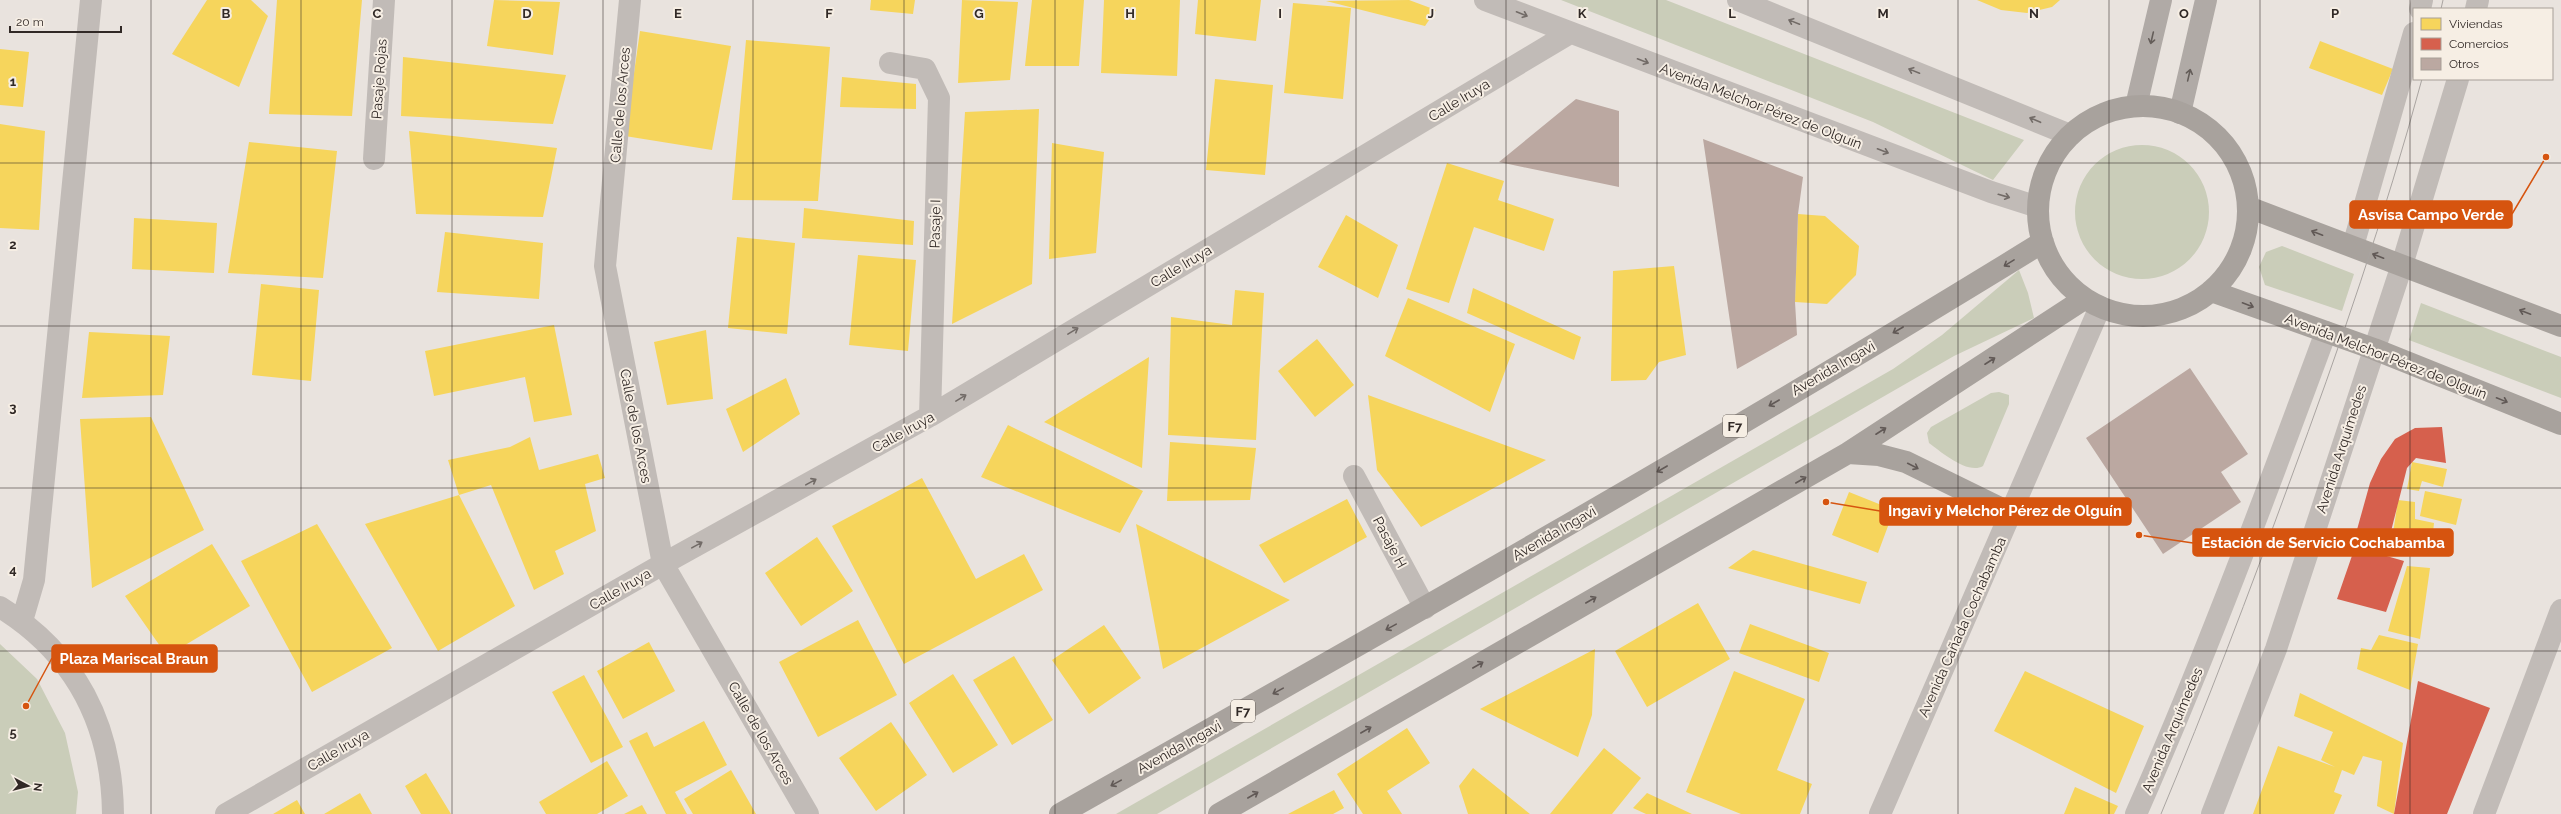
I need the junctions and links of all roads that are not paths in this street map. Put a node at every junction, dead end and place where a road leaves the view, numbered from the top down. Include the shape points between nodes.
1 (90, 0) edge
2 (384, 0) edge
3 (630, 0) edge
4 (1485, 0) edge
5 (1738, 0) edge
6 (2161, 0) edge
7 (2206, 0) edge
8 (1570, 33) junction
9 (2413, 37) edge
10 (890, 63) dead end
11 (2458, 80) edge
12 (2136, 106) junction
13 (2180, 113) junction
14 (2070, 135) junction
15 (374, 159) dead end
16 (2038, 207) junction
17 (2248, 207) junction
18 (2042, 242) junction
19 (2354, 246) junction
20 (2402, 266) junction
21 (2211, 291) junction
22 (2092, 303) junction
23 (2561, 326) edge
24 (2326, 332) junction
25 (2374, 349) junction
26 (930, 416) junction
27 (2561, 424) edge
28 (1848, 453) junction
29 (1354, 476) dead end
30 (2012, 514) junction
31 (663, 564) junction
32 (0, 606) edge
33 (1425, 608) junction
34 (2561, 610) edge
35 (22, 621) junction
36 (113, 814) edge
37 (226, 814) edge
38 (808, 814) edge
39 (1060, 814) edge
40 (1219, 814) edge
41 (1880, 814) edge
42 (2136, 814) edge
43 (2212, 814) edge
44 (2485, 814) edge

1 - 35 street via 34,580
2 - 15 street, Pasaje Rojas
3 - 31 street, Calle de los Arces via 605,266
4 -> 8 street, Avenida Melchor Pérez de Olguín
14 -> 5 street
6 -> 12 main road
13 -> 7 main road
8 -> 16 street, Avenida Melchor Pérez de Olguín via 1990,192
26 -> 8 street, Calle Iruya
9 - 19 street
10 - 26 street, Pasaje I via 925,69 939,98
11 - 20 street, Avenida Arquímedes
12 - 13 highway
12 - 14 highway via 2101,115
13 - 17 highway via 2206,128 2231,154 2242,177
14 - 16 highway via 2049,165
16 - 18 highway
19 -> 17 highway
17 - 21 highway via 2245,237 2239,254 2227,274
18 - 22 highway via 2059,276
18 -> 33 highway, Avenida Ingavi / F7 via 1921,317
20 -> 19 highway
23 -> 20 highway
20 - 25 street, Avenida Arquímedes
21 - 22 highway via 2182,309 2160,315 2126,315
21 -> 24 highway, Avenida Melchor Pérez de Olguín
28 -> 22 highway
22 - 30 street, Avenida Cañada Cochabamba
24 - 25 highway, Avenida Melchor Pérez de Olguín
24 - 42 street, Avenida Arquímedes via 2248,543 2180,716
25 -> 27 highway, Avenida Melchor Pérez de Olguín
25 - 43 street, Avenida Arquímedes via 2276,649
31 -> 26 street, Calle Iruya
28 -> 30 highway via 1879,455 1906,462
40 -> 28 highway
29 - 33 street, Pasaje H
30 - 41 street, Avenida Cañada Cochabamba
31 - 37 street, Calle Iruya
31 - 38 street, Calle de los Arces
32 - 35 street
33 -> 39 highway, Avenida Ingavi / F7
34 - 44 street
35 - 36 street via 50,646 74,676 92,709 105,744 112,782

